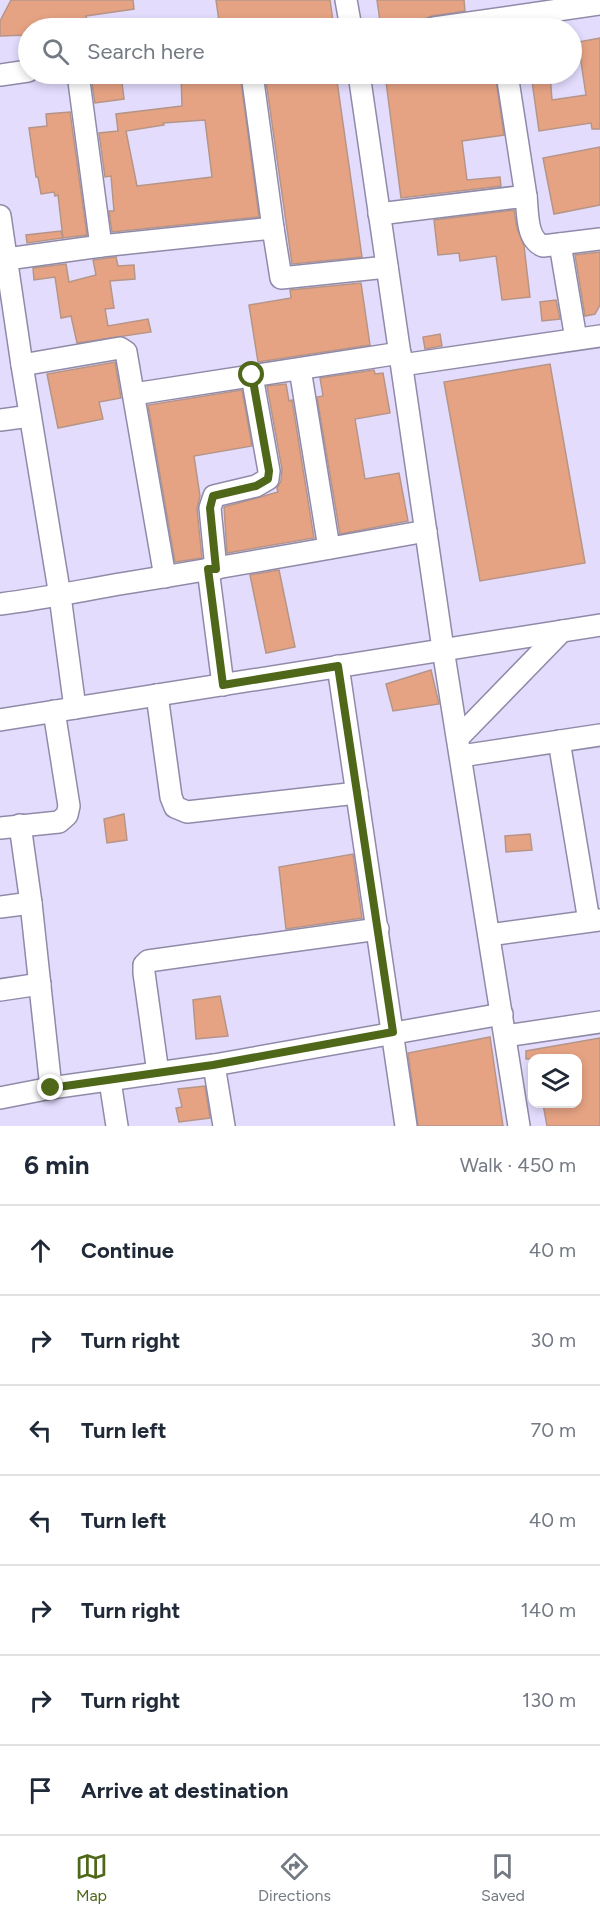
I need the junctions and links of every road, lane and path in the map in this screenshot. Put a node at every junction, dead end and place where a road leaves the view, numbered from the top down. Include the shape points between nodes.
1 (346, 0) edge
2 (600, 4) edge
3 (349, 18) edge
4 (530, 18) edge
5 (18, 72) edge
6 (0, 75) edge
7 (79, 84) edge
8 (253, 84) edge
9 (360, 84) edge
10 (509, 84) edge
11 (526, 196) junction
12 (379, 214) junction
13 (0, 216) edge
14 (273, 228) junction
15 (600, 238) edge
16 (560, 244) junction
17 (101, 246) junction
18 (7, 258) junction
19 (387, 267) junction
20 (7, 317) edge
21 (600, 336) edge
22 (576, 339) junction
23 (401, 359) junction
24 (22, 365) junction
25 (300, 369) junction
26 (252, 375) junction
27 (134, 394) junction
28 (30, 416) junction
29 (0, 420) edge
30 (426, 531) junction
31 (330, 549) junction
32 (212, 569) junction
33 (165, 577) junction
34 (60, 596) junction
35 (0, 604) edge
36 (600, 625) edge
37 (562, 631) junction
38 (443, 649) junction
39 (338, 666) junction
40 (223, 685) junction
41 (157, 695) junction
42 (64, 710) junction
43 (0, 720) edge
44 (600, 735) edge
45 (559, 741) junction
46 (459, 747) junction
47 (357, 793) junction
48 (10, 827) edge
49 (31, 903) junction
50 (0, 907) edge
51 (594, 921) edge
52 (378, 929) junction
53 (489, 934) junction
54 (40, 984) junction
55 (0, 990) edge
56 (502, 1014) junction
57 (600, 1022) edge
58 (393, 1032) junction
59 (506, 1036) junction
60 (213, 1065) junction
61 (158, 1073) junction
62 (110, 1081) junction
63 (51, 1088) junction
64 (0, 1098) edge
65 (117, 1126) edge
66 (224, 1126) edge
67 (406, 1126) edge
68 (519, 1126) edge

1 - 3 street
2 - 4 street
5 - 6 street
7 - 17 street
8 - 14 street
9 - 12 street
10 - 11 street
11 - 12 street
11 - 16 street via 536,244
12 - 19 street
13 - 18 street
14 - 17 street
14 - 19 street via 281,278
15 - 16 street
16 - 22 street
17 - 18 street
18 - 20 street
19 - 23 street
20 - 24 street
21 - 22 street
22 - 23 street
23 - 25 street
23 - 30 street
24 - 27 street via 120,348 128,358
24 - 28 street
25 - 26 street
25 - 31 street
26 - 27 street
26 - 32 street via 268,479 256,486 213,496
27 - 33 street
28 - 29 street
28 - 34 street
30 - 31 street
30 - 38 street
31 - 32 street
32 - 33 street
32 - 40 street
33 - 34 street
34 - 35 street
34 - 42 street
36 - 37 street
37 - 38 street
37 - 46 street
38 - 39 street
38 - 46 street
39 - 40 street
39 - 47 street
40 - 41 street
41 - 42 street
41 - 47 street via 175,807 187,812
42 - 43 street
42 - 48 street via 67,815 59,822
44 - 45 street
45 - 46 street
45 - 51 street
46 - 53 street
47 - 52 street
48 - 49 street
49 - 50 street
49 - 54 street
51 - 53 street
52 - 58 street
52 - 61 street via 148,962 144,973
53 - 56 street
54 - 55 street
54 - 63 street
56 - 58 street
56 - 59 street
57 - 59 street
58 - 60 street
58 - 67 street
59 - 68 street
60 - 61 street
60 - 66 street
61 - 62 street
62 - 63 street
62 - 65 street
63 - 64 street

